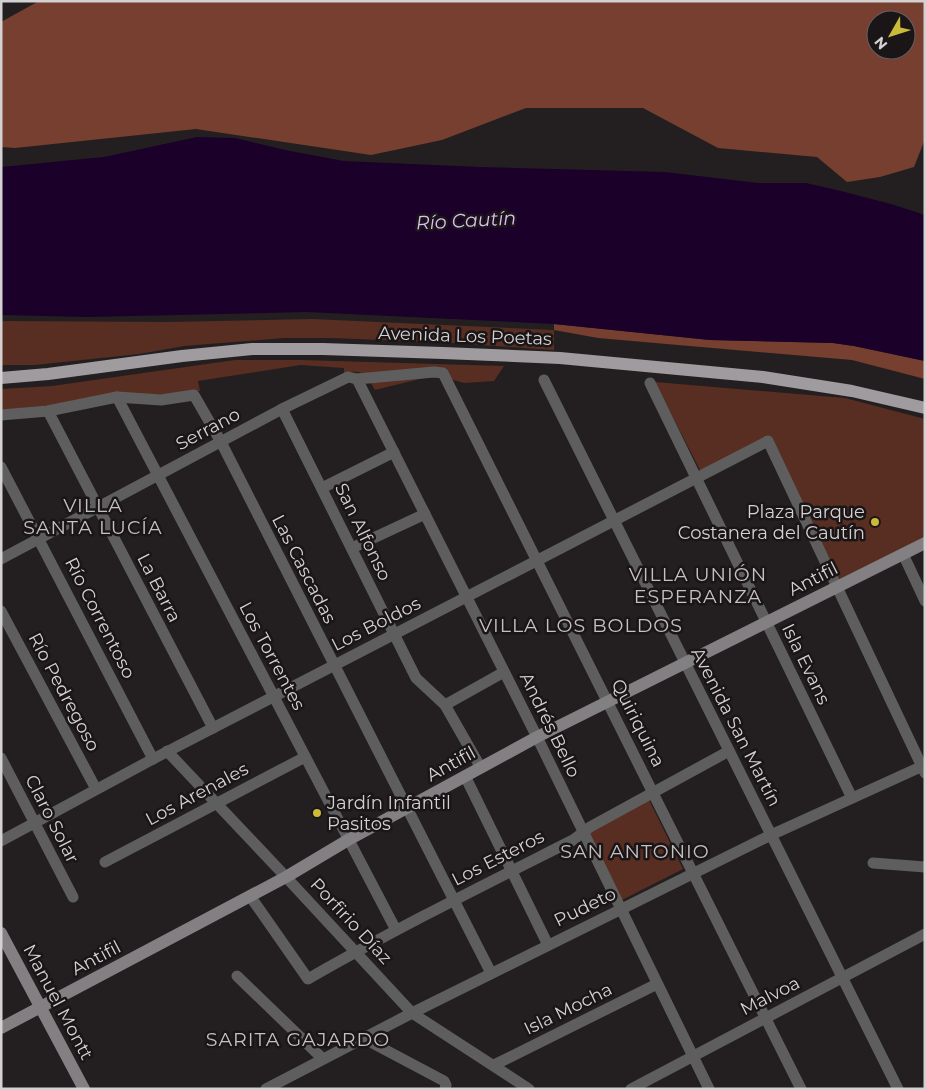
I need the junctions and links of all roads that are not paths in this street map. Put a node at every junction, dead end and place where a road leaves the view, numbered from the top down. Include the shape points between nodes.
1 (443, 373) joint
2 (1, 378) edge
3 (357, 379) junction
4 (544, 380) dead end
5 (650, 383) dead end
6 (117, 397) junction
7 (925, 408) edge
8 (282, 409) junction
9 (48, 410) junction
10 (1, 415) edge
11 (221, 442) junction
12 (394, 452) junction
13 (1, 467) edge
14 (158, 476) junction
15 (696, 478) junction
16 (322, 488) junction
17 (98, 507) junction
18 (425, 514) junction
19 (614, 521) junction
20 (39, 539) junction
21 (925, 543) edge
22 (352, 548) junction
23 (903, 554) junction
24 (1, 559) edge
25 (537, 561) junction
26 (837, 587) junction
27 (466, 597) junction
28 (925, 601) edge
29 (1, 610) edge
30 (766, 622) junction
31 (394, 634) junction
32 (685, 663) junction
33 (333, 666) junction
34 (504, 672) junction
35 (273, 697) junction
36 (607, 702) junction
37 (445, 705) junction
38 (212, 728) junction
39 (537, 737) junction
40 (729, 751) junction
41 (167, 752) junction
42 (305, 757) junction
43 (1, 758) edge
44 (153, 759) junction
45 (480, 768) junction
46 (924, 768) edge
47 (465, 776) junction
48 (96, 789) junction
49 (652, 792) junction
50 (852, 798) junction
51 (216, 803) junction
52 (408, 808) junction
53 (34, 823) junction
54 (583, 832) junction
55 (771, 834) junction
56 (348, 840) junction
57 (1, 841) edge
58 (105, 862) dead end
59 (873, 862) dead end
60 (925, 867) edge
61 (511, 871) junction
62 (693, 873) junction
63 (286, 877) junction
64 (250, 896) junction
65 (72, 897) dead end
66 (453, 900) junction
67 (621, 909) junction
68 (396, 930) junction
69 (1, 933) edge
70 (925, 934) edge
71 (548, 945) junction
72 (356, 952) junction
73 (491, 973) junction
74 (237, 976) dead end
75 (842, 978) junction
76 (657, 984) junction
77 (41, 1008) junction
78 (412, 1013) junction
79 (766, 1018) junction
80 (1, 1028) edge
81 (363, 1038) junction
82 (692, 1056) junction
83 (324, 1059) junction
84 (494, 1065) junction
85 (84, 1089) edge
86 (266, 1089) edge
87 (445, 1089) edge
88 (529, 1089) edge
89 (631, 1089) edge
90 (709, 1089) edge
91 (801, 1089) edge
92 (898, 1089) edge

1 - 3 street, Serrano
1 - 25 street, Quiriquina
2 - 7 main road, Avenida Los Poetas via 252,349 433,352 560,358 763,377 852,391
3 - 8 street, Serrano via 348,377
3 - 12 street, Andrés Bello
4 - 19 street, Avenida San Martín
5 - 15 street, Isla Evans
6 - 9 street
6 - 11 street, Las Cascadas via 161,400 194,395
6 - 14 street, Los Torrentes
8 - 11 street, Serrano
8 - 16 street, San Alfonso
9 - 10 street
9 - 17 street, La Barra
11 - 14 street, Serrano
11 - 33 street, Las Cascadas
12 - 16 street
12 - 18 street, Andrés Bello
13 - 20 street, Río Correntoso
14 - 17 street, Serrano
14 - 35 street, Los Torrentes
15 - 19 street, Los Boldos
15 - 26 street, Los Boldos via 768,441
15 - 30 street, Isla Evans
16 - 22 street, San Alfonso
17 - 20 street, Serrano
17 - 38 street, La Barra
18 - 22 street
18 - 27 street, Andrés Bello
19 - 25 street, Los Boldos
19 - 32 street, Avenida San Martín
20 - 24 street, Serrano
20 - 44 street, Río Correntoso
21 - 23 street, Antifil
22 - 31 street, San Alfonso
23 - 26 street, Antifil
23 - 28 street
25 - 27 street, Los Boldos
25 - 36 street, Quiriquina
26 - 30 street, Antifil
26 - 46 street
27 - 31 street, Los Boldos
27 - 34 street, Andrés Bello
29 - 48 street, Río Pedregoso
30 - 32 street, Antifil
30 - 50 street, Isla Evans
31 - 33 street, Los Boldos
31 - 37 street, San Alfonso via 416,678
32 - 36 street, Antifil
32 - 40 street, Avenida San Martín
33 - 35 street, Los Boldos
33 - 52 street, Las Cascadas
34 - 37 street
34 - 39 street, Andrés Bello
35 - 38 street, Los Boldos
35 - 42 street, Los Torrentes
36 - 39 street, Antifil
36 - 49 street, Quiriquina
37 - 45 street, San Alfonso
38 - 41 street, Los Boldos
39 - 45 street, Antifil
39 - 54 street, Andrés Bello
40 - 49 street, Los Esteros
40 - 55 street, Avenida San Martín
41 - 44 street, Los Boldos
41 - 51 street, Porfirio Díaz
42 - 51 street, Los Arenales
42 - 56 street, Los Torrentes
43 - 53 street, Claro Solar
44 - 48 street, Los Boldos
45 - 47 street, Antifil
46 - 50 street, Pudeto
47 - 52 street, Antifil
47 - 61 street
48 - 53 street, Los Boldos
49 - 54 street, Los Esteros
49 - 62 street, Quiriquina
50 - 55 street, Pudeto
51 - 58 street, Los Arenales
51 - 63 street, Porfirio Díaz
52 - 56 street, Antifil
52 - 66 street, Las Cascadas
53 - 57 street, Los Boldos
53 - 65 street, Claro Solar
54 - 61 street, Los Esteros
54 - 67 street, Andrés Bello
55 - 62 street, Pudeto
55 - 75 street, Avenida San Martín
56 - 63 street, Antifil
56 - 68 street, Los Torrentes
59 - 60 street
61 - 66 street, Los Esteros
61 - 71 street
62 - 67 street, Pudeto
62 - 79 street, Quiriquina
63 - 64 street, Antifil
63 - 72 street, Porfirio Díaz
64 - 72 street, Los Esteros via 308,979
64 - 77 street, Antifil
66 - 68 street, Los Esteros
66 - 73 street, Las Cascadas
67 - 71 street, Pudeto
67 - 76 street, Andrés Bello
68 - 72 street, Los Esteros
69 - 77 street, Manuel Montt
70 - 75 street, Malvoa
71 - 73 street, Pudeto
72 - 78 street, Porfirio Díaz
73 - 78 street, Pudeto
74 - 83 street
75 - 79 street, Malvoa
75 - 92 street, Avenida San Martín
76 - 82 street, Andrés Bello
76 - 84 street, Isla Mocha
77 - 80 street, Antifil
77 - 85 street, Manuel Montt
78 - 81 street, Pudeto
78 - 84 street, Porfirio Díaz
79 - 82 street, Malvoa
79 - 91 street, Quiriquina
81 - 83 street, Pudeto
81 - 87 street via 444,1081
82 - 89 street, Malvoa
82 - 90 street, Andrés Bello
83 - 86 street, Pudeto
84 - 88 street, Porfirio Díaz

